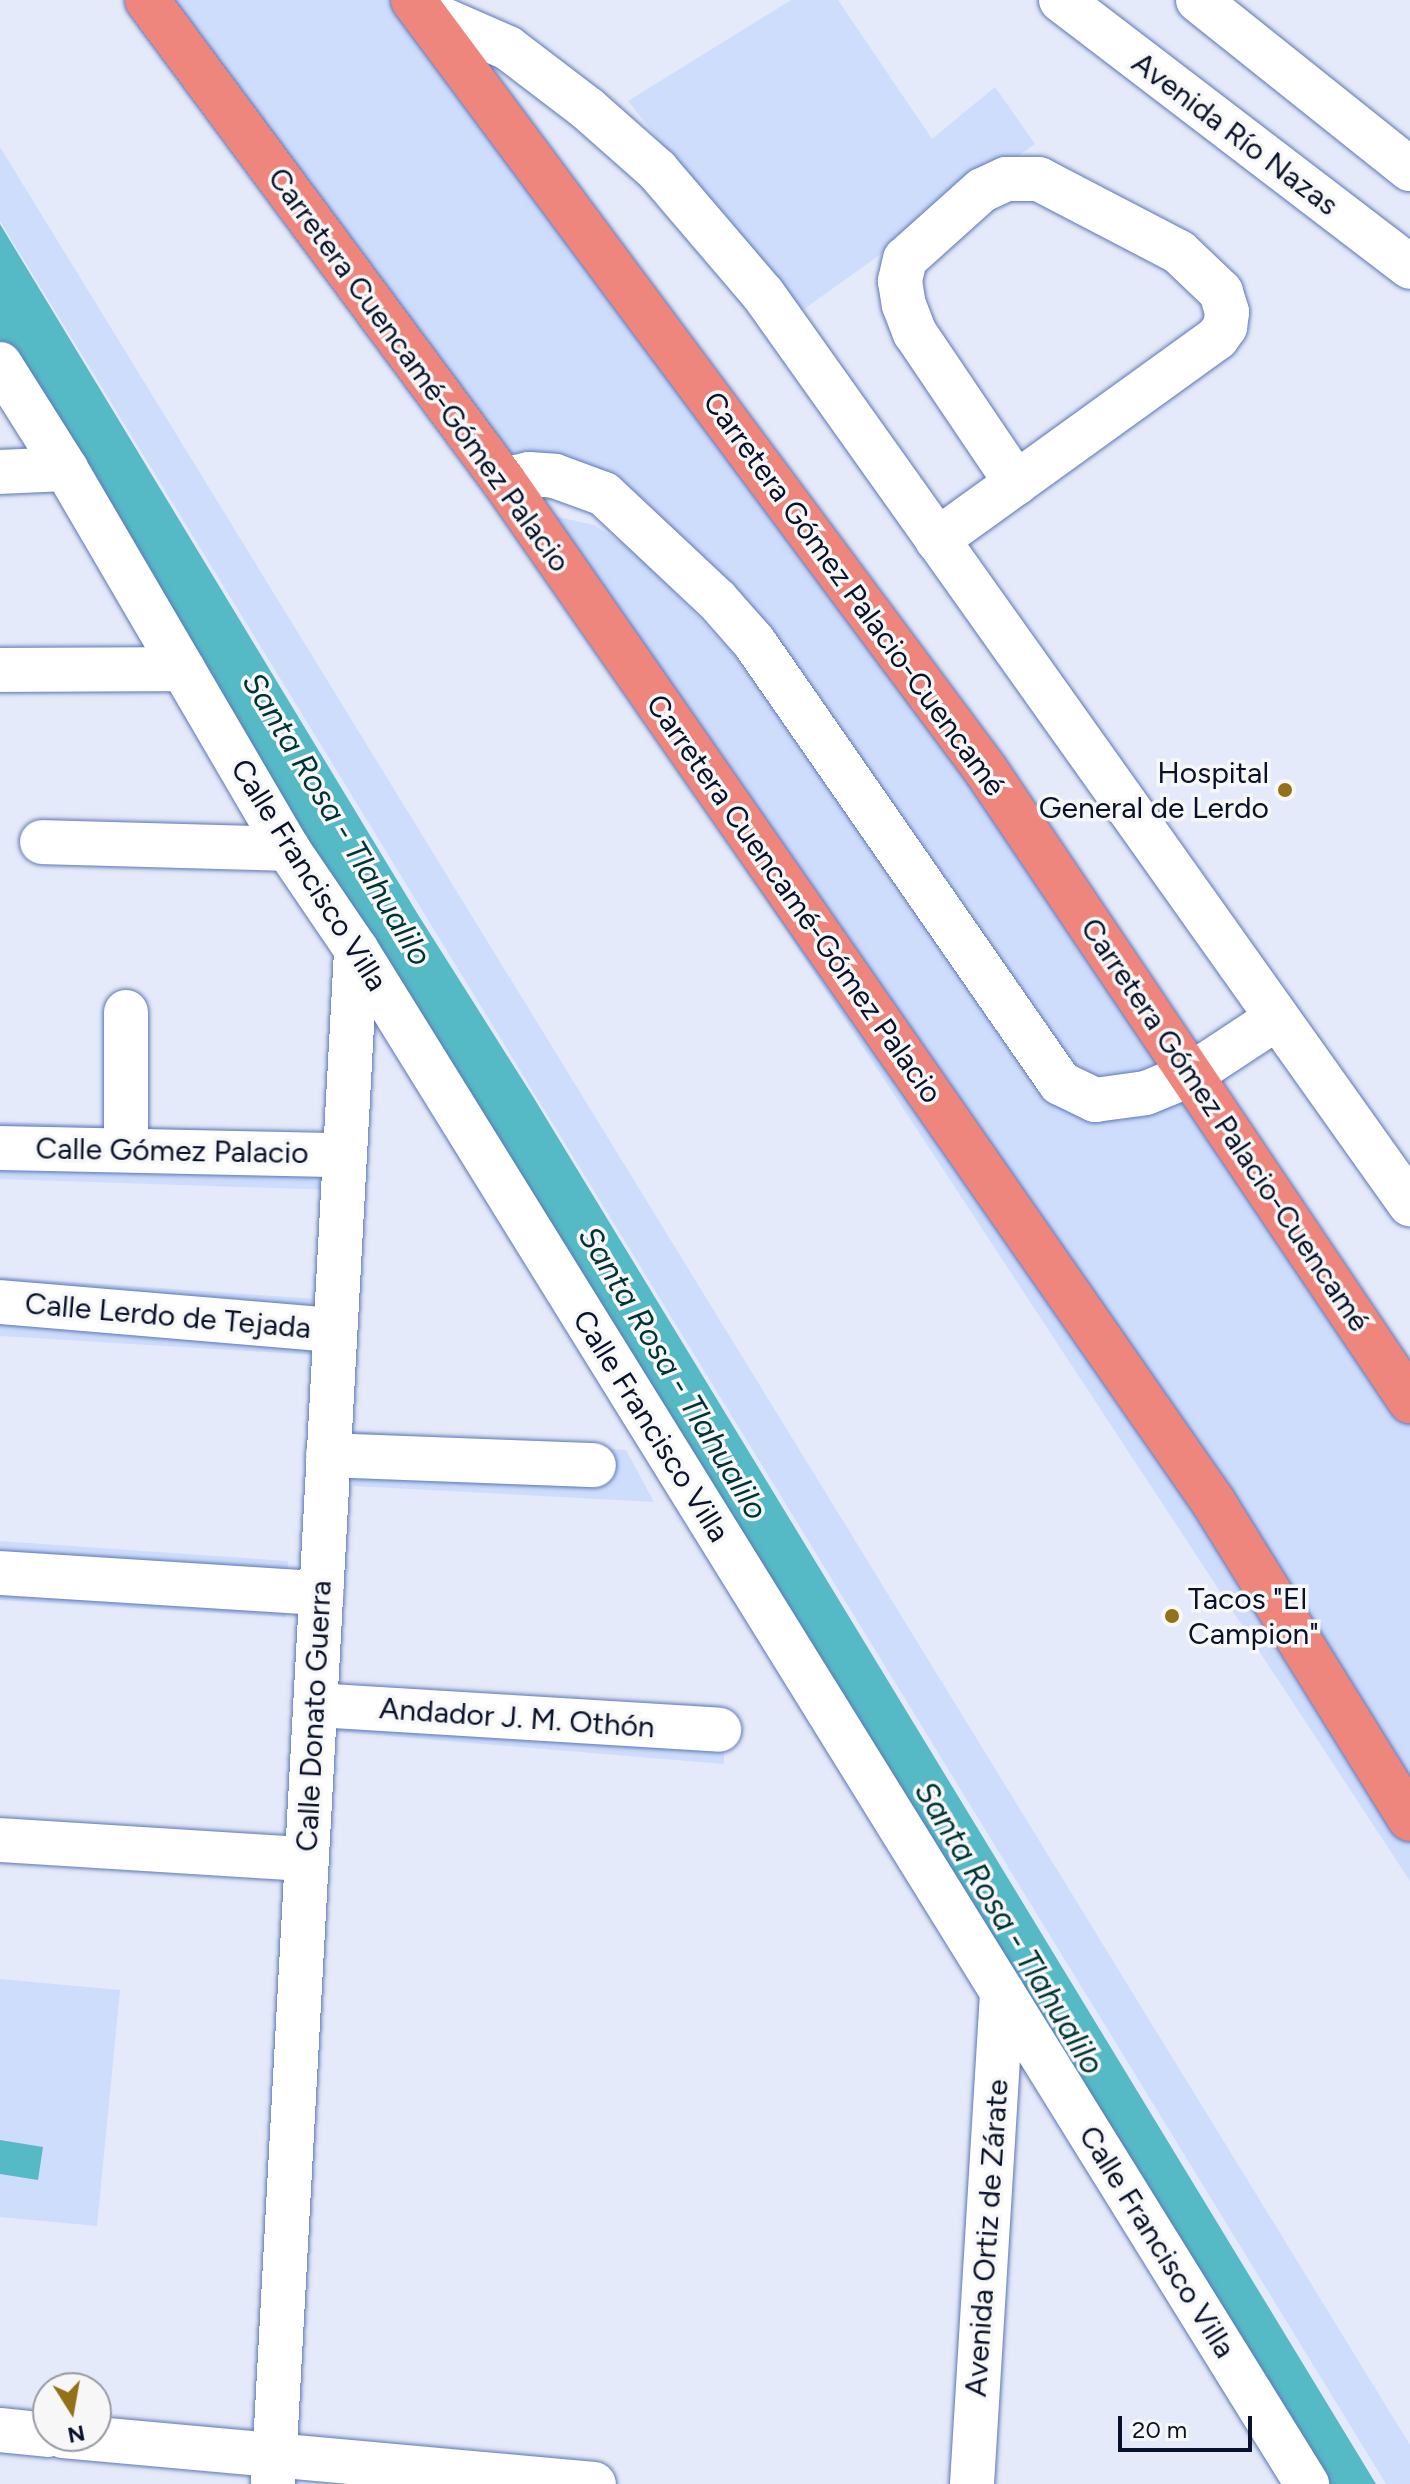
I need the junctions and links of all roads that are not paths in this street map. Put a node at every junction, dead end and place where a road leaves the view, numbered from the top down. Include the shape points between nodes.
1 (147, 0) edge
2 (1061, 0) edge
3 (1198, 0) edge
4 (417, 5) edge
5 (1410, 169) edge
6 (1410, 267) edge
7 (0, 364) edge
8 (66, 469) junction
9 (0, 472) edge
10 (503, 480) junction
11 (1016, 483) junction
12 (937, 540) junction
13 (183, 669) junction
14 (0, 670) edge
15 (42, 842) dead end
16 (288, 849) junction
17 (356, 949) junction
18 (126, 1012) dead end
19 (1277, 1018) junction
20 (1192, 1074) junction
21 (0, 1148) edge
22 (126, 1150) junction
23 (345, 1155) junction
24 (1410, 1204) edge
25 (0, 1302) edge
26 (335, 1330) junction
27 (1410, 1401) edge
28 (328, 1455) junction
29 (594, 1465) dead end
30 (0, 1573) edge
31 (321, 1593) junction
32 (315, 1705) junction
33 (719, 1730) dead end
34 (1410, 1819) edge
35 (0, 1840) edge
36 (306, 1859) junction
37 (1002, 1992) junction
38 (0, 2430) edge
39 (32, 2433) edge
40 (112, 2444) edge
41 (274, 2469) edge
42 (594, 2484) edge
43 (972, 2484) edge
44 (1307, 2484) edge

1 - 10 highway, Carretera Cuencamé-Gómez Palacio
2 - 6 street, Avenida Río Nazas
3 - 5 street
4 - 12 street via 508,48 657,170 763,294
4 - 20 highway, Carretera Gómez Palacio-Cuencamé via 985,769
7 - 8 street, Calle Francisco Villa
8 - 9 street
8 - 13 street, Calle Francisco Villa
10 - 20 street via 555,476 604,494 717,600 754,642 1060,1083 1095,1100 1115,1099
10 - 34 highway, Carretera Cuencamé-Gómez Palacio via 1214,1503
11 - 11 street via 1217,338 1227,312 1221,292 1179,252 1039,179 1006,179 982,190 905,259 900,281 915,333
11 - 12 street
12 - 19 street
13 - 14 street
13 - 16 street, Calle Francisco Villa
15 - 16 street
16 - 17 street, Calle Francisco Villa
17 - 23 street, Calle Donato Guerra
17 - 37 street, Calle Francisco Villa
18 - 22 street
19 - 20 street
19 - 24 street
20 - 27 highway, Carretera Gómez Palacio-Cuencamé
21 - 22 street, Calle Gómez Palacio
22 - 23 street, Calle Gómez Palacio
23 - 26 street, Calle Donato Guerra
25 - 26 street, Calle Lerdo de Tejada
26 - 28 street, Calle Donato Guerra
28 - 29 street
28 - 31 street, Calle Donato Guerra
30 - 31 street
31 - 32 street, Calle Donato Guerra
32 - 33 street, Andador J. M. Othón
32 - 36 street, Calle Donato Guerra
35 - 36 street
36 - 41 street, Calle Donato Guerra
37 - 43 street, Avenida Ortiz de Zárate
37 - 44 street, Calle Francisco Villa
38 - 39 street
40 - 41 street
41 - 42 street

